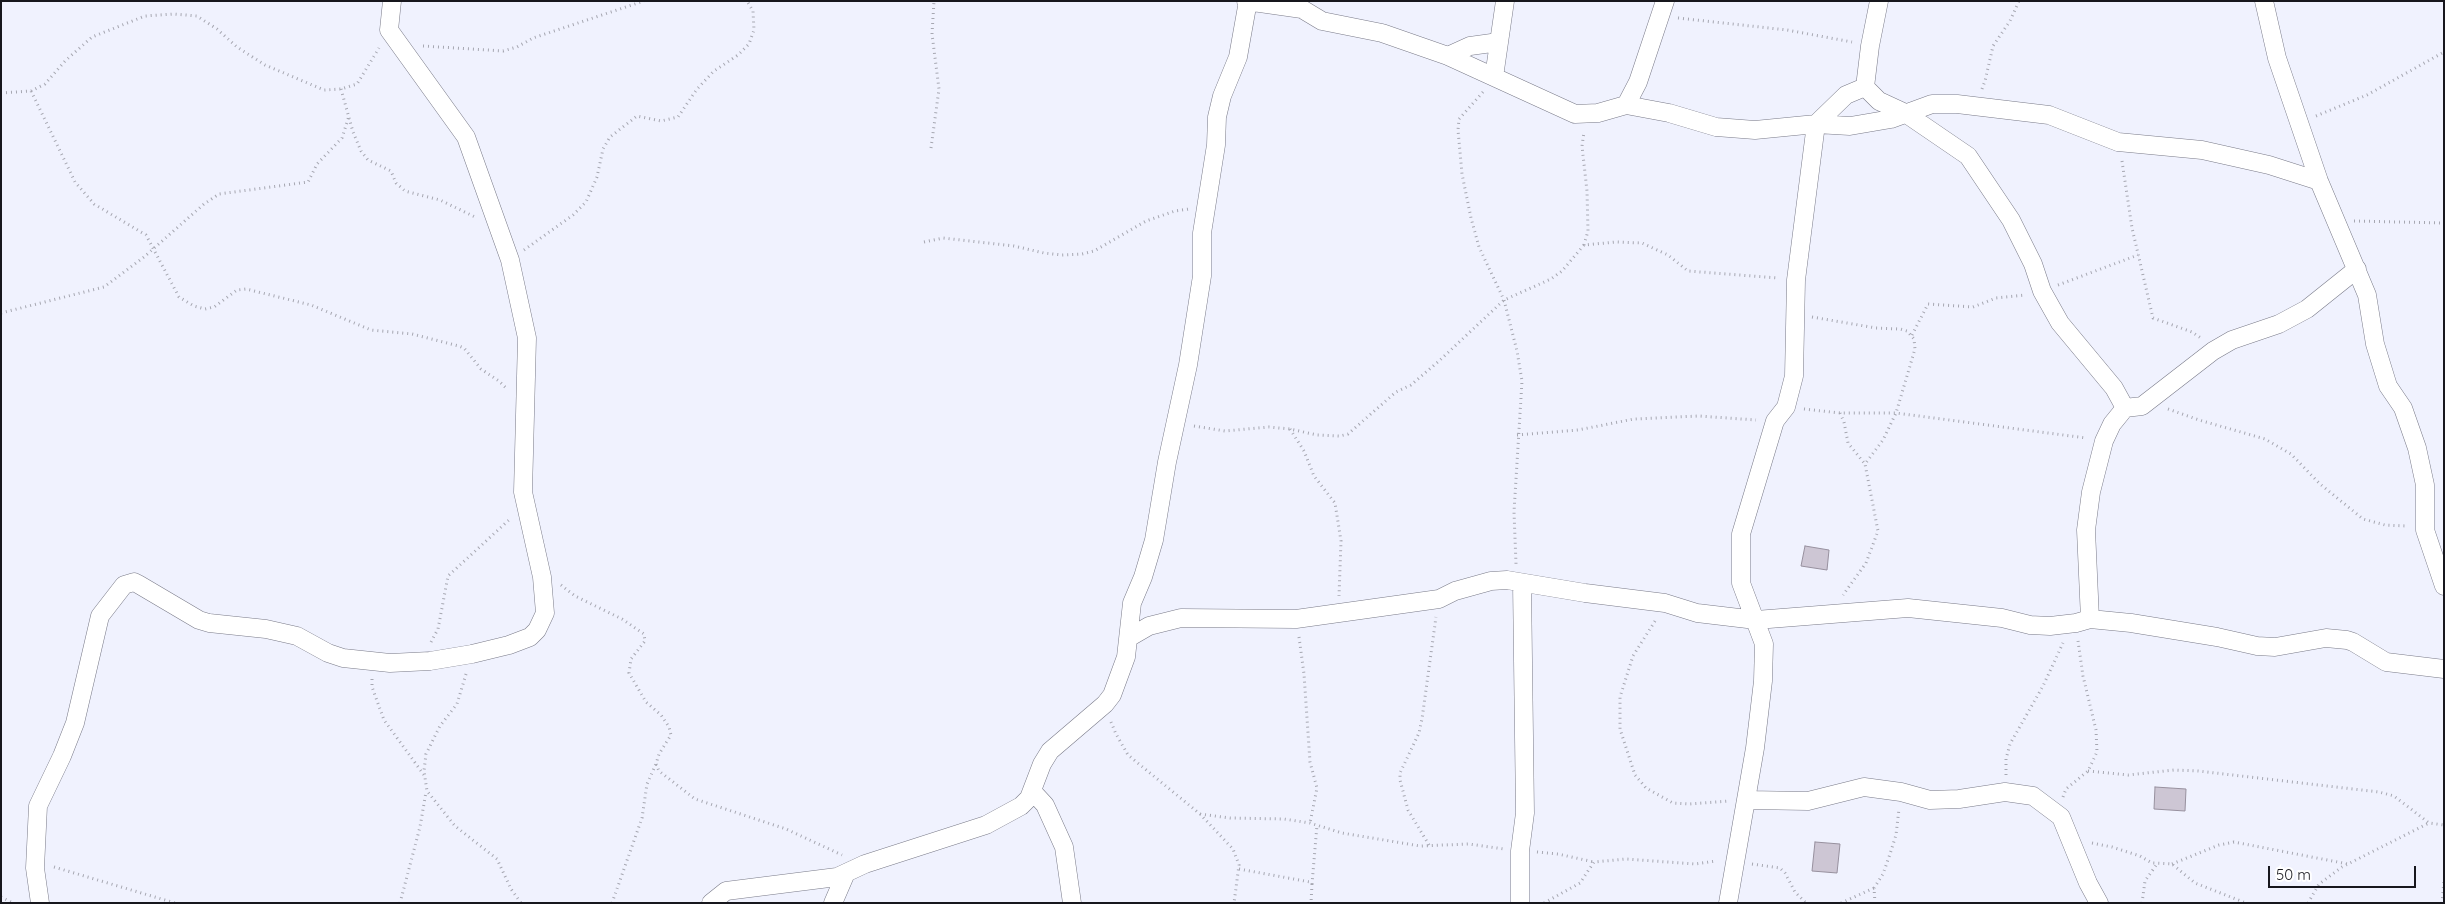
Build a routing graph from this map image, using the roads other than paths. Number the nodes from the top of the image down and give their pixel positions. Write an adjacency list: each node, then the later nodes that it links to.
1 (392, 1): 26 (street)
2 (1248, 1): 8 (street); 21 (street)
3 (1505, 1): 7 (street)
4 (1879, 1): 10 (street)
5 (2264, 1): 14 (street)
6 (1663, 9): 11 (street)
7 (1499, 42): 8 (street); 9 (street)
8 (1448, 56): 9 (street)
9 (1494, 77): 11 (street)
10 (1866, 86): 12 (street); 13 (street)
11 (1626, 105): 13 (street)
12 (1904, 113): 13 (street); 14 (street); 16 (street)
13 (1816, 124): 19 (street)
14 (2319, 181): 15 (street)
15 (2358, 270): 16 (street); 18 (street)
16 (2134, 407): 20 (street)
17 (1522, 583): 19 (street); 21 (street); 30 (street)
18 (2444, 586)
19 (1756, 620): 20 (street); 24 (street)
20 (2079, 622): 22 (street)
21 (1130, 637): 23 (street)
22 (2444, 670)
23 (1033, 792): 25 (street); 29 (street)
24 (1747, 800): 31 (street); 32 (street)
25 (846, 873): 27 (street); 28 (street)
26 (40, 903)
27 (711, 903)
28 (833, 903)
29 (1072, 903)
30 (1520, 903)
31 (1728, 903)
32 (2099, 903)

